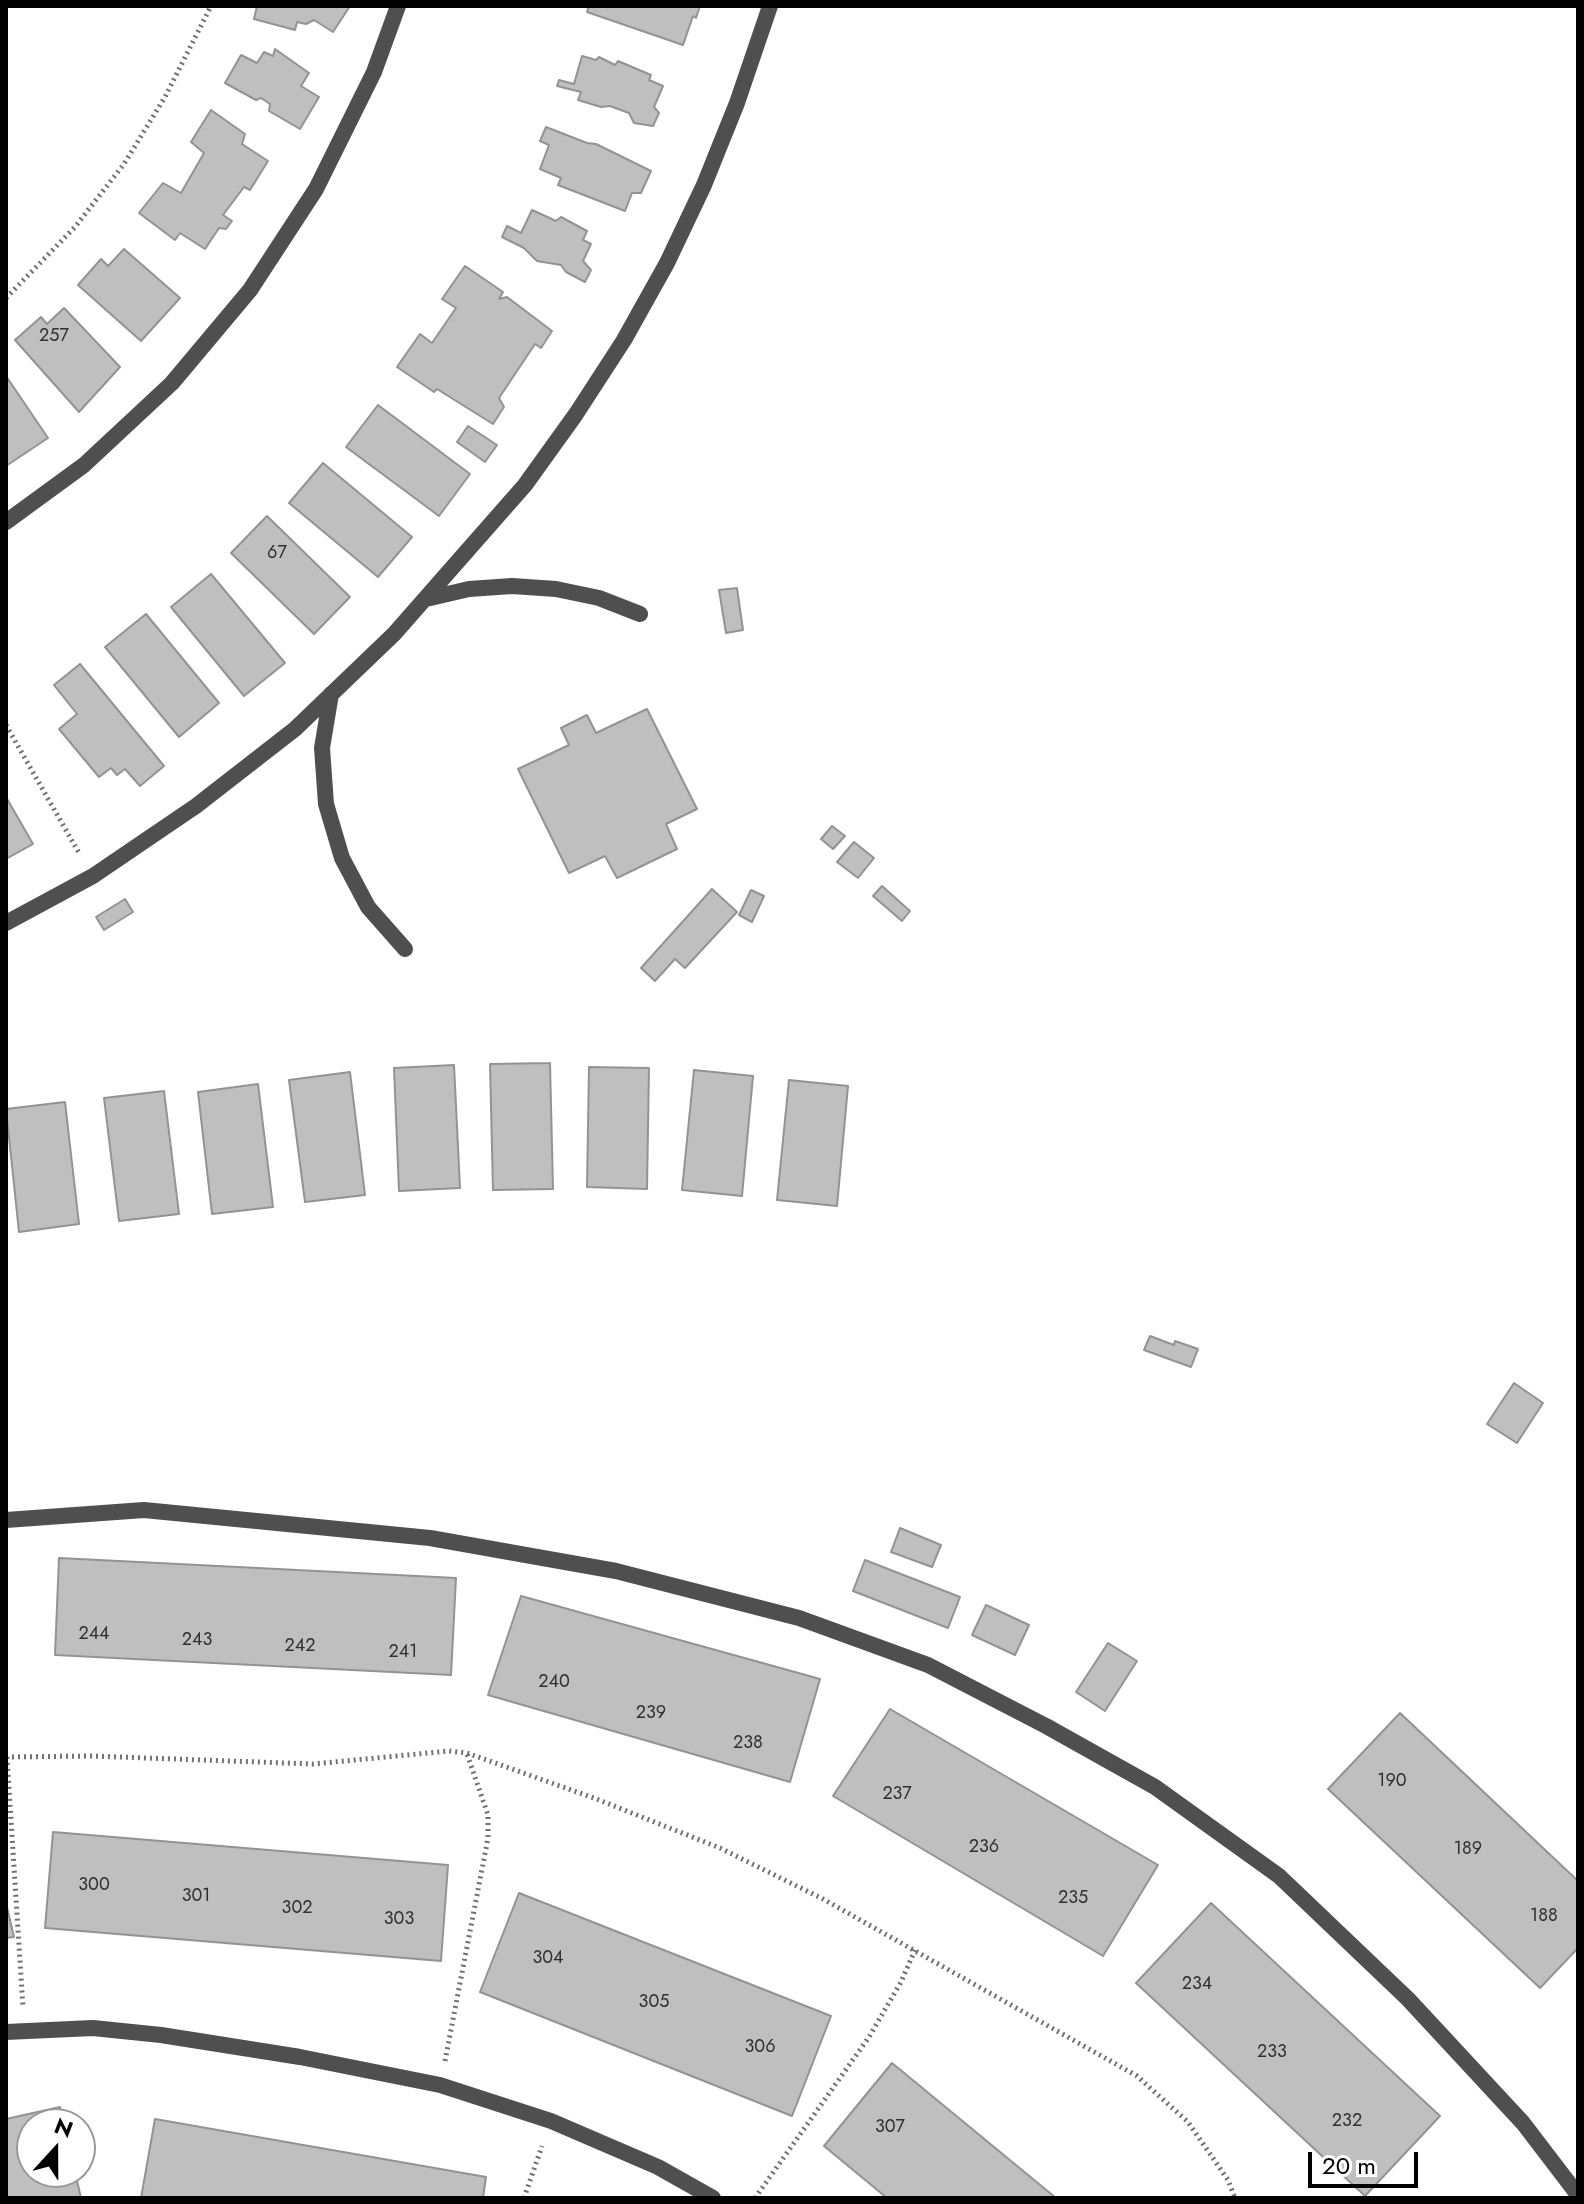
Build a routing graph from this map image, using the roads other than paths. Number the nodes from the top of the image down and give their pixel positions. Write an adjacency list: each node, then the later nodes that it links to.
1 (398, 6): 3 (street)
2 (770, 6): 4 (street)
3 (6, 522)
4 (426, 599): 5 (street); 6 (street)
5 (640, 614)
6 (331, 694): 7 (street); 8 (street)
7 (6, 923)
8 (405, 949)
9 (6, 1520): 11 (street)
10 (6, 2032): 12 (street)
11 (1578, 2195)
12 (713, 2198)

